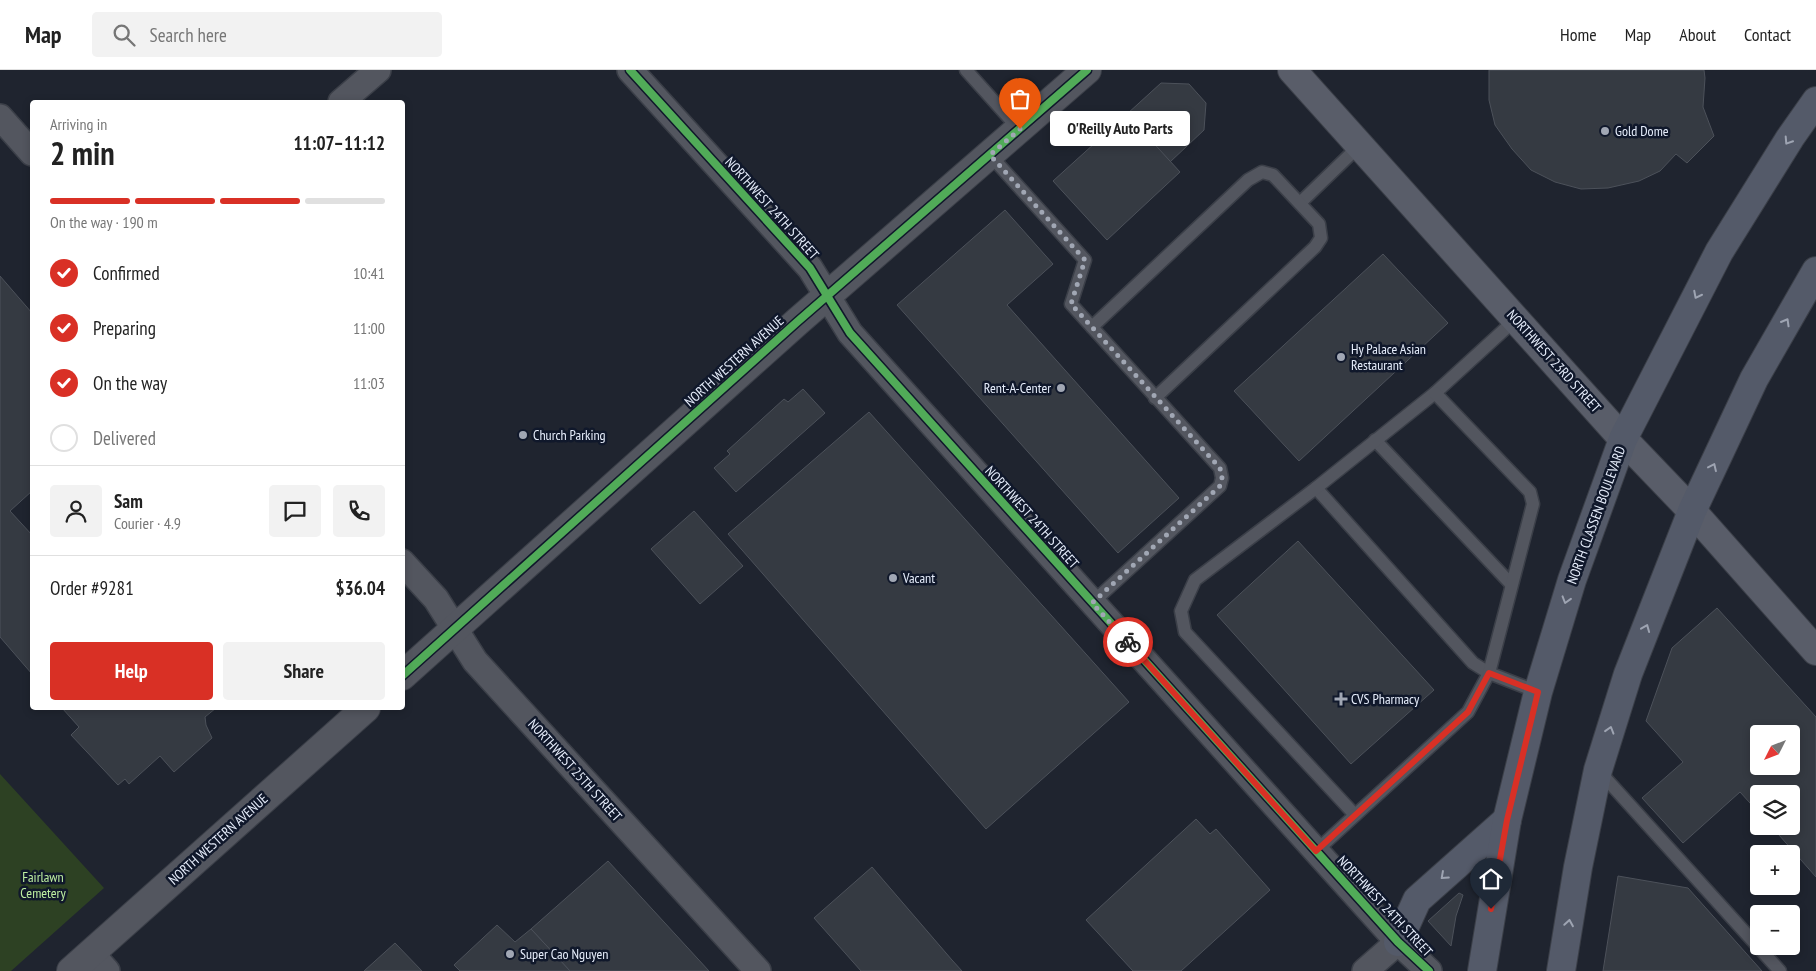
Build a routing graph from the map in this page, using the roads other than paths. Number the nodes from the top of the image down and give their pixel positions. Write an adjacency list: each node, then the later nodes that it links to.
1 (378, 70): 6 (street)
2 (630, 70): 15 (street, NORTHWEST 24TH STREET)
3 (966, 70): 9 (lane)
4 (1087, 70): 9 (street, NORTH WESTERN AVENUE)
5 (1292, 70): 10 (main road, NORTHWEST 23RD STREET)
6 (343, 100)
7 (1816, 101): 20 (main road, NORTH CLASSEN BOULEVARD, one-way to 20)
8 (0, 117): 11 (street)
9 (1020, 129): 12 (street, NORTH WESTERN AVENUE)
10 (1360, 145): 13 (lane); 16 (main road, NORTHWEST 23RD STREET)
11 (30, 151)
12 (990, 155): 15 (street, NORTH WESTERN AVENUE); 17 (lane)
13 (1300, 203): 17 (lane); 19 (lane)
14 (1816, 271): 23 (main road, one-way to 14)
15 (827, 296): 26 (street, NORTHWEST 24TH STREET); 27 (street, NORTH WESTERN AVENUE)
16 (1516, 319): 18 (lane); 20 (main road, NORTHWEST 23RD STREET)
17 (1092, 327): 19 (lane)
18 (1435, 392): 21 (lane); 25 (lane)
19 (1155, 398): 26 (lane)
20 (1623, 439): 23 (main road, NORTHWEST 23RD STREET); 31 (main road, NORTH CLASSEN BOULEVARD, one-way to 31)
21 (1375, 440): 22 (lane); 25 (lane)
22 (1316, 488): 30 (lane); 34 (lane)
23 (1692, 511): 28 (main road, NORTHWEST 23RD STREET); 33 (main road, one-way to 23)
24 (405, 565): 27 (street, NORTHWEST 25TH STREET)
25 (1511, 584): 30 (lane)
26 (1092, 603): 36 (street, NORTHWEST 24TH STREET)
27 (455, 628): 29 (street, NORTH WESTERN AVENUE); 40 (street, NORTHWEST 25TH STREET)
28 (1816, 651)
29 (405, 673)
30 (1489, 673): 31 (lane); 34 (lane)
31 (1538, 692): 35 (main road, NORTH CLASSEN BOULEVARD)
32 (364, 710): 38 (street, NORTH WESTERN AVENUE)
33 (1598, 770): 44 (main road, one-way to 33); 45 (lane)
34 (1355, 815): 36 (lane)
35 (1507, 820): 37 (main road, one-way to 37); 43 (main road, NORTH CLASSEN BOULEVARD)
36 (1316, 851): 37 (street, NORTHWEST 24TH STREET)
37 (1398, 942): 41 (street); 42 (street, NORTHWEST 24TH STREET)
38 (99, 962): 39 (street, NORTH WESTERN AVENUE)
39 (71, 971)
40 (758, 971)
41 (1365, 971)
42 (1429, 971)
43 (1482, 971)
44 (1562, 971)
45 (1780, 971)

